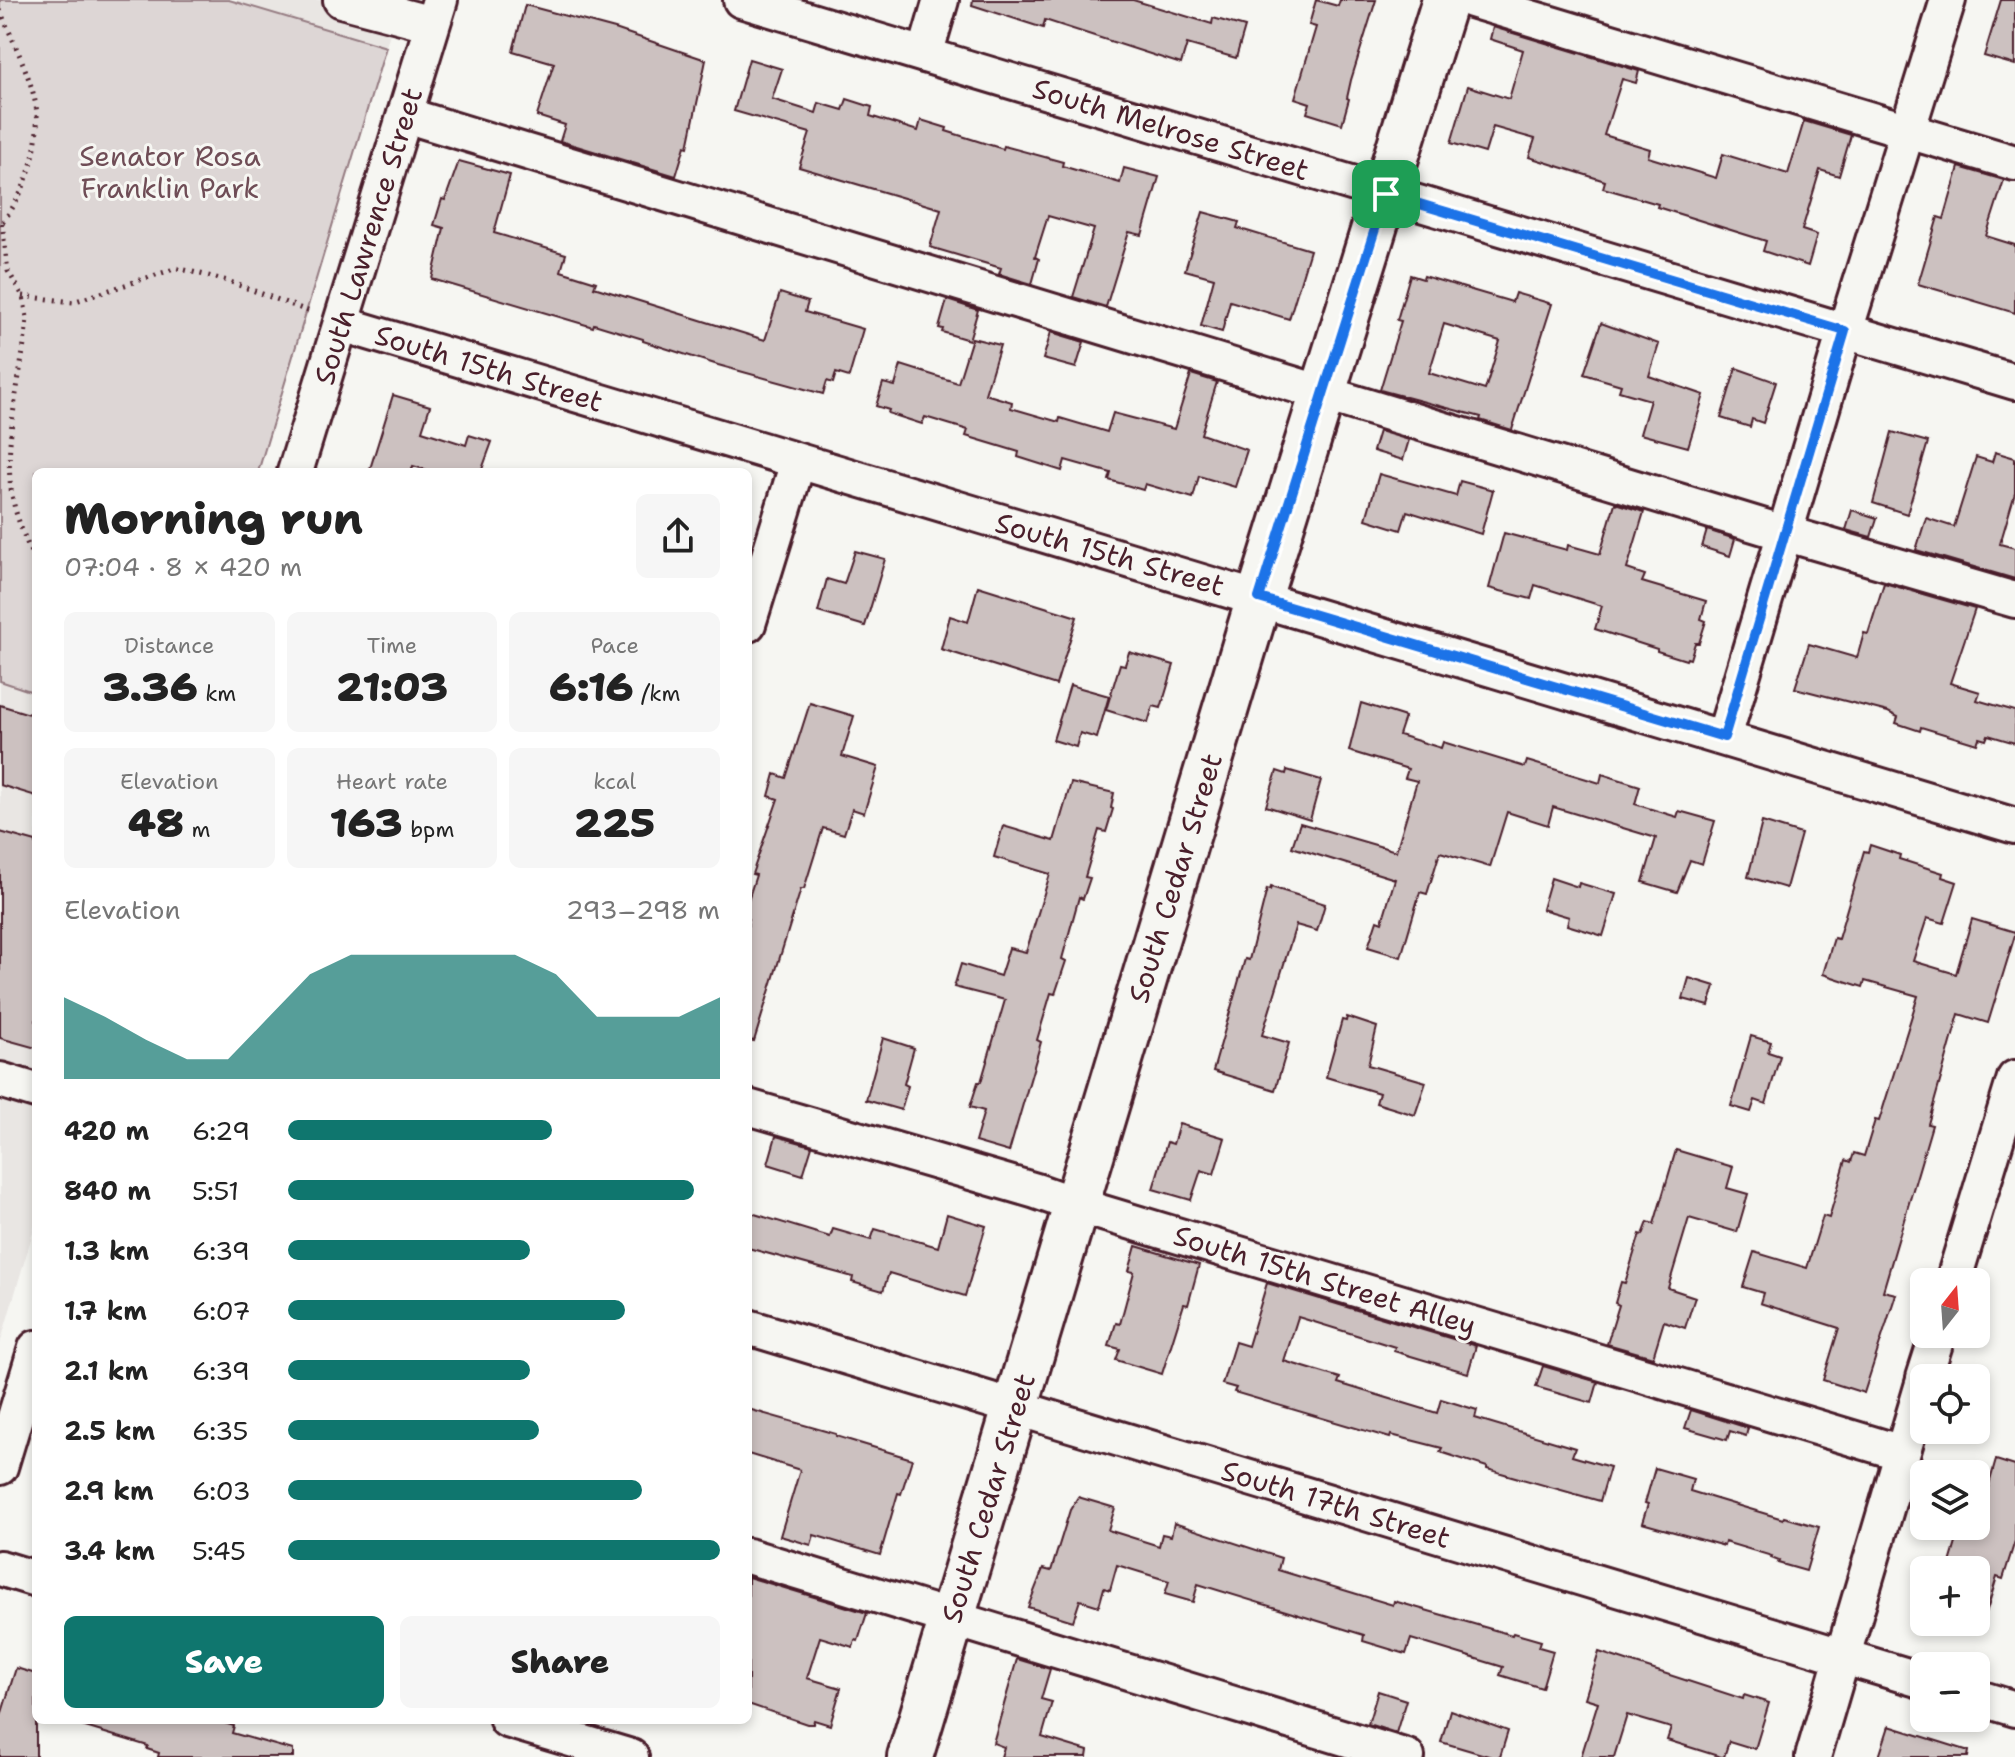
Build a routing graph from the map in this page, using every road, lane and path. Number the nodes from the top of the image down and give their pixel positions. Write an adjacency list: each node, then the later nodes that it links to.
1 (341, 0): 8 (street)
2 (741, 0): 9 (street, South Melrose Street)
3 (941, 0): 9 (street)
4 (1445, 0): 13 (main road, South Cedar Street)
5 (1471, 0): 11 (street)
6 (1948, 0): 11 (street)
7 (0, 10): 14 (path)
8 (436, 12): 10 (street, South Lawrence Street)
9 (925, 55): 13 (street, South Melrose Street)
10 (405, 115): 18 (street, South Lawrence Street); 21 (street)
11 (1909, 131): 12 (street); 19 (street)
12 (2015, 163)
13 (1386, 194): 19 (street, South Melrose Street); 21 (main road, South Cedar Street)
14 (1, 224): 16 (path)
15 (0, 266): 16 (path)
16 (8, 271): 17 (path)
17 (23, 296): 18 (path); 25 (path)
18 (342, 324): 22 (street, South 15th Street); 23 (street, South Lawrence Street)
19 (1845, 331): 20 (street, South Melrose Street); 24 (street)
20 (2015, 382)
21 (1323, 394): 24 (street); 26 (main road, South Cedar Street)
22 (798, 462): 26 (street, South 15th Street); 28 (street)
23 (296, 468)
24 (1784, 533): 27 (street); 29 (street)
25 (32, 555)
26 (1259, 598): 29 (street, South 15th Street); 35 (main road, South Cedar Street)
27 (2015, 600)
28 (752, 611)
29 (1724, 737): 30 (street, South 15th Street)
30 (2015, 826)
31 (2015, 1078): 36 (street)
32 (0, 1080): 33 (street)
33 (32, 1090)
34 (752, 1108): 35 (street, South 15th Street Alley)
35 (1076, 1205): 39 (main road, South Cedar Street); 41 (street, South 15th Street Alley)
36 (1957, 1268)
37 (752, 1328): 39 (street, South 17th Street)
38 (32, 1361): 42 (street)
39 (1016, 1408): 46 (main road, South Cedar Street); 47 (street, South 17th Street)
40 (1910, 1426): 41 (street)
41 (1902, 1453): 47 (street)
42 (0, 1467)
43 (752, 1557): 46 (street)
44 (0, 1568): 45 (street)
45 (32, 1578)
46 (952, 1619): 53 (main road, South Cedar Street); 54 (street)
47 (1844, 1657): 48 (street, South 17th Street); 55 (street)
48 (1910, 1677)
49 (1990, 1701): 50 (street)
50 (2015, 1709)
51 (520, 1724): 52 (street)
52 (631, 1757)
53 (910, 1757)
54 (1407, 1757)
55 (1813, 1757)

